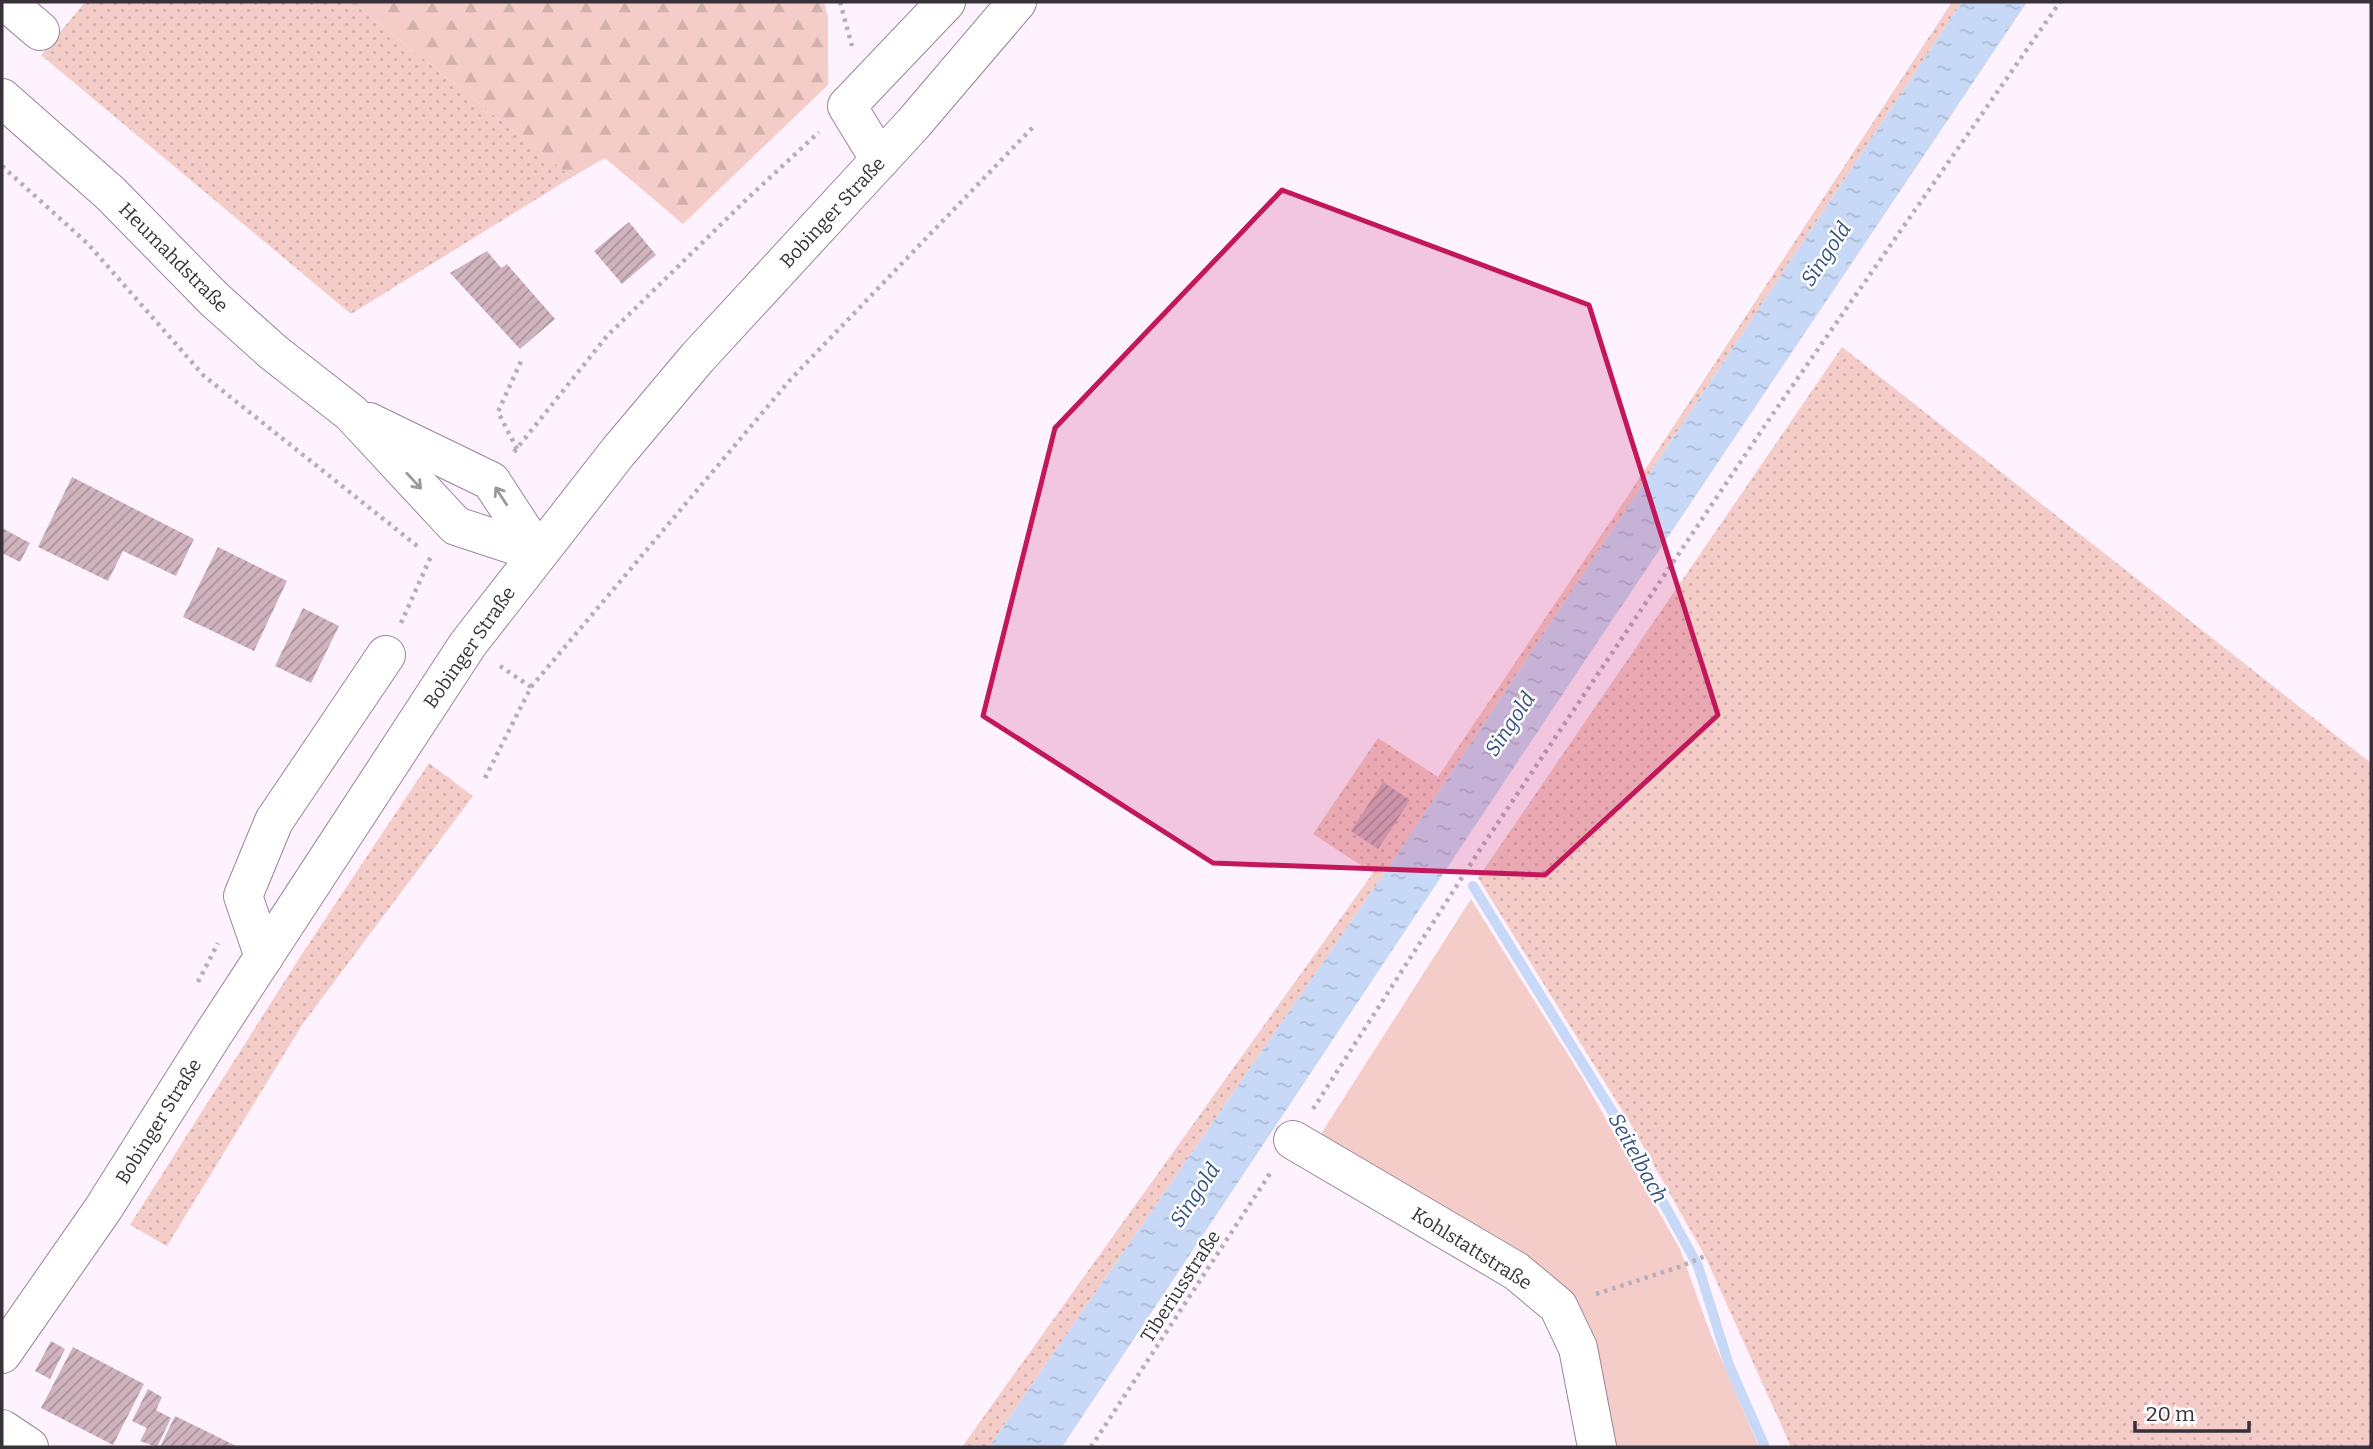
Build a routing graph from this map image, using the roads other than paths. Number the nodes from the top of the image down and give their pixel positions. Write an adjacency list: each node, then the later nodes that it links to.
1 (6, 2): 4 (main road)
2 (946, 2): 6 (main road)
3 (1017, 2): 6 (main road, Bobinger Straße)
4 (40, 31)
5 (2, 98): 7 (main road, Heumahdstraße)
6 (880, 160): 8 (main road, Bobinger Straße)
7 (351, 413): 8 (main road, Heumahdstraße, one-way to 8); 8 (main road, Heumahdstraße, one-way to 7)
8 (538, 553): 10 (main road, Bobinger Straße)
9 (386, 655): 10 (main road)
10 (264, 957): 12 (main road, Bobinger Straße)
11 (1293, 1140): 15 (main road, Kohlstattstraße)
12 (2, 1354)
13 (2, 1429): 14 (main road)
14 (29, 1447)
15 (1597, 1447)

